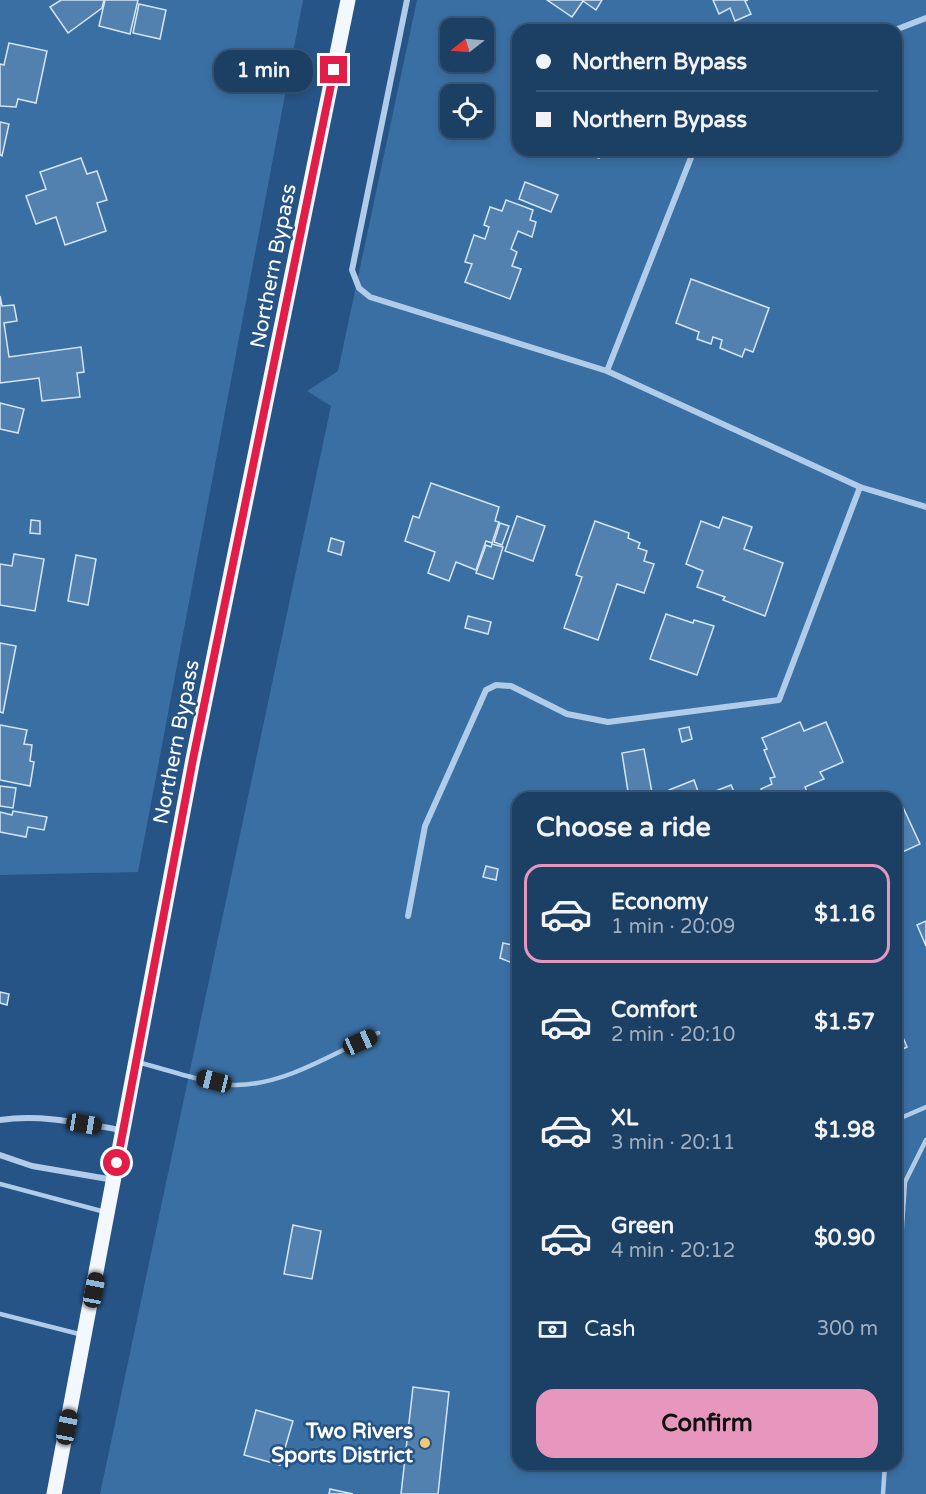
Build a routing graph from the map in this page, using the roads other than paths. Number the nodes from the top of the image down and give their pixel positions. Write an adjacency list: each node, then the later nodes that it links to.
1 (348, 0): 11 (main road, Northern Bypass)
2 (407, 0): 6 (street)
3 (926, 18): 4 (street)
4 (902, 27)
5 (692, 156): 6 (street)
6 (607, 371): 7 (street)
7 (860, 487): 8 (street); 9 (street)
8 (926, 507)
9 (408, 916)
10 (378, 1033): 11 (lane)
11 (135, 1061): 15 (main road, Northern Bypass)
12 (926, 1107): 13 (lane)
13 (902, 1117)
14 (0, 1120): 15 (street)
15 (122, 1130): 18 (main road, Northern Bypass)
16 (926, 1140): 21 (lane)
17 (0, 1155): 18 (street)
18 (115, 1180): 20 (main road, Northern Bypass)
19 (0, 1184): 20 (lane)
20 (108, 1212): 23 (main road, Northern Bypass)
21 (902, 1227)
22 (0, 1314): 23 (lane)
23 (85, 1336): 25 (main road, Northern Bypass)
24 (885, 1470): 26 (lane)
25 (54, 1494)
26 (883, 1494)

